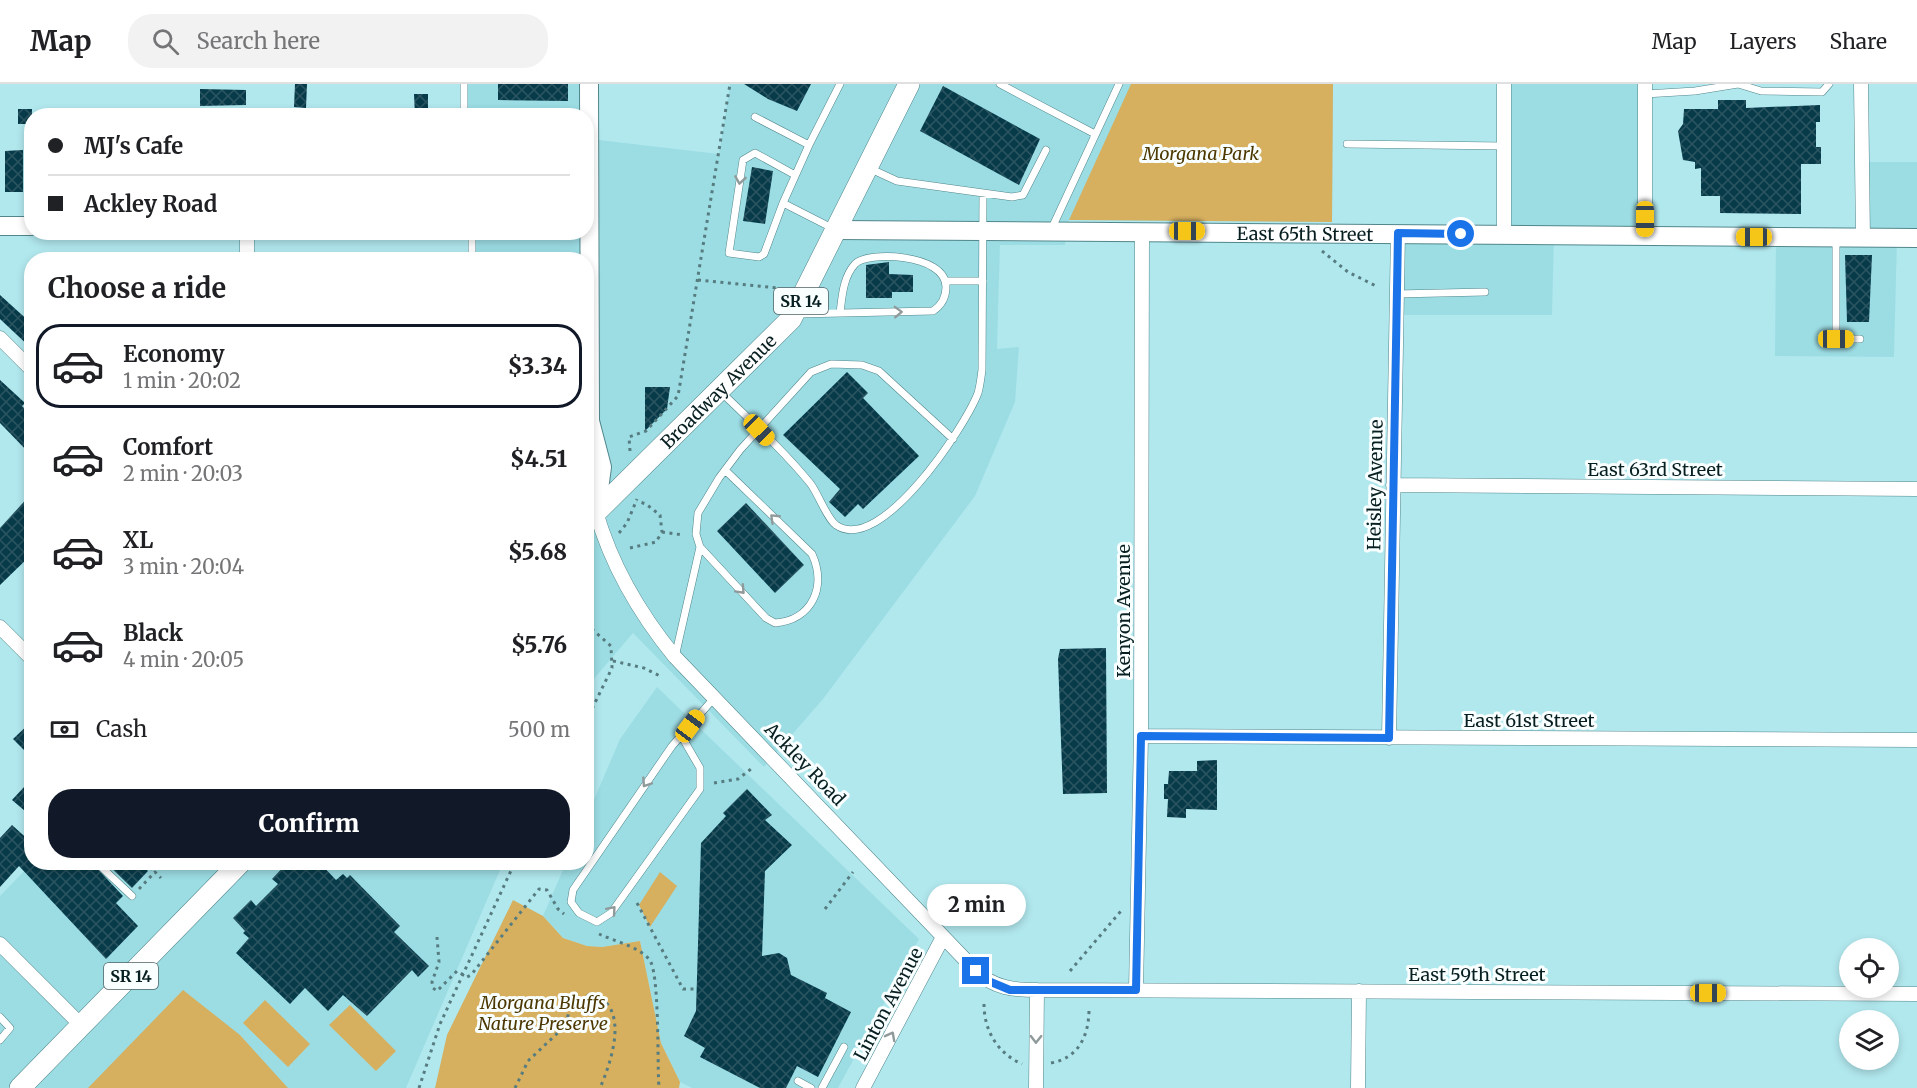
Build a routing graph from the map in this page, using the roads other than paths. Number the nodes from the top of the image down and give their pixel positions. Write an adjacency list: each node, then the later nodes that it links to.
1 (464, 84): 12 (lane)
2 (589, 84): 13 (street)
3 (840, 84): 17 (lane)
4 (909, 84): 20 (main road, Broadway Avenue / SR 14)
5 (1000, 84): 15 (lane)
6 (1119, 84): 15 (lane)
7 (1504, 84): 18 (street)
8 (1829, 84): 10 (lane)
9 (1861, 84): 34 (street)
10 (1698, 87): 11 (lane)
11 (1645, 89): 32 (street)
12 (464, 108)
13 (588, 108)
14 (755, 117): 17 (lane)
15 (1095, 134): 28 (lane)
16 (1347, 144): 18 (lane)
17 (809, 145): 21 (lane)
18 (1504, 146): 31 (street)
19 (1046, 150): 22 (lane)
20 (868, 168): 22 (lane); 26 (main road, Broadway Avenue / SR 14)
21 (795, 175): 23 (lane); 23 (lane, one-way to 23)
22 (983, 194): 27 (lane)
23 (783, 203): 26 (lane)
24 (0, 226): 25 (street)
25 (24, 226)
26 (837, 230): 27 (street, East 65th Street); 41 (main road, Broadway Avenue / SR 14)
27 (983, 230): 28 (street, East 65th Street); 37 (lane)
28 (1051, 230): 29 (street, East 65th Street)
29 (1142, 231): 30 (street, East 65th Street); 60 (street, Kenyon Avenue)
30 (1398, 233): 31 (street, East 65th Street); 39 (street, Heisley Avenue)
31 (1504, 235): 32 (street, East 65th Street)
32 (1645, 237): 33 (street, East 65th Street)
33 (1836, 237): 34 (street, East 65th Street); 43 (lane)
34 (1863, 238): 35 (street, East 65th Street)
35 (1917, 238)
36 (946, 281): 37 (lane); 40 (lane, one-way to 36); 40 (lane)
37 (983, 281): 47 (lane)
38 (1485, 292): 39 (lane)
39 (1397, 294): 50 (street, Heisley Avenue)
40 (840, 313): 41 (lane)
41 (794, 314): 45 (main road, Broadway Avenue / SR 14)
42 (0, 338): 44 (street)
43 (1860, 339)
44 (24, 362)
45 (719, 390): 46 (lane); 53 (main road, Broadway Avenue / SR 14)
46 (759, 430): 47 (lane); 47 (lane); 49 (lane)
47 (953, 439)
48 (594, 441): 52 (street)
49 (724, 470): 55 (lane); 55 (lane, one-way to 49)
50 (1394, 485): 51 (street, East 63rd Street); 62 (street, Heisley Avenue)
51 (1917, 489)
52 (594, 503)
53 (594, 514)
54 (594, 523): 58 (street, Ackley Road)
55 (700, 547): 58 (lane)
56 (0, 627): 57 (street)
57 (24, 651)
58 (675, 657): 59 (street, Ackley Road)
59 (715, 697): 61 (lane); 69 (street, Ackley Road)
60 (1141, 736): 62 (street, East 61st Street); 72 (street, Kenyon Avenue)
61 (682, 737): 64 (lane, one-way to 64); 67 (lane, one-way to 61)
62 (1389, 738): 63 (street, East 61st Street)
63 (1917, 740)
64 (594, 859)
65 (105, 870): 68 (lane)
66 (232, 870): 76 (main road, SR 14)
67 (587, 870)
68 (132, 896)
69 (944, 937): 71 (street, Ackley Road); 83 (street, Linton Avenue, one-way to 69)
70 (0, 944): 76 (street)
71 (1037, 990): 72 (street, East 59th Street); 84 (street, one-way to 84)
72 (1136, 990): 73 (street, East 59th Street)
73 (1359, 991): 74 (street, East 59th Street); 85 (street)
74 (1917, 994)
75 (0, 1017): 77 (lane)
76 (81, 1025): 80 (main road, SR 14)
77 (0, 1040)
78 (843, 1047): 82 (lane)
79 (798, 1081): 81 (lane)
80 (20, 1088)
81 (812, 1088)
82 (822, 1088)
83 (864, 1088)
84 (1036, 1088)
85 (1358, 1088)

